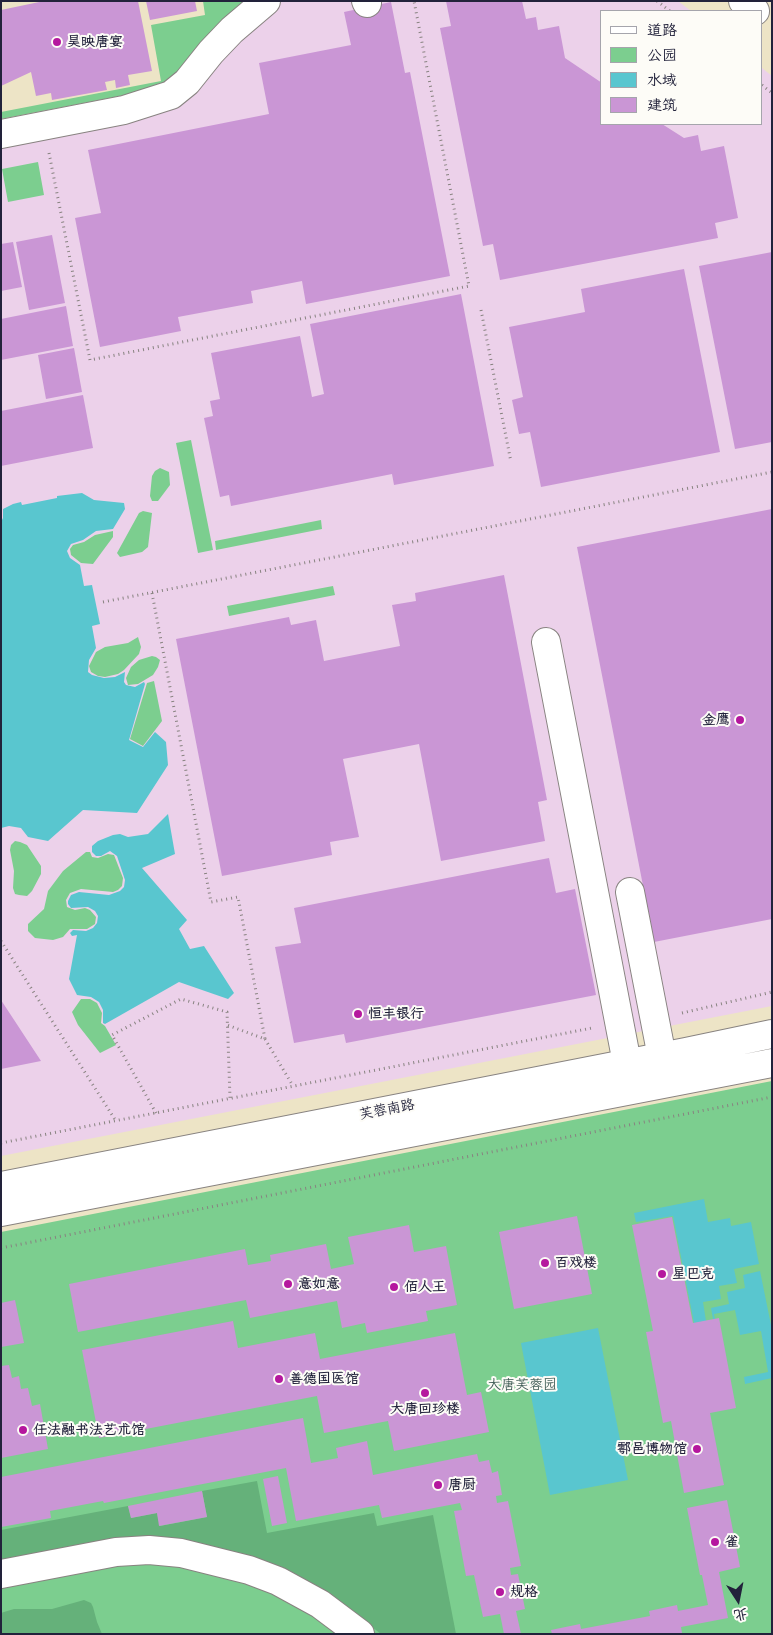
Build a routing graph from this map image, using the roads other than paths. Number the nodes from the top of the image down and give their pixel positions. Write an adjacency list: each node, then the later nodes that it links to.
1 (266, 1): 4 (main road)
2 (743, 1): 3 (main road)
3 (754, 10)
4 (1, 134)
5 (546, 642): 9 (main road)
6 (630, 892): 8 (main road)
7 (772, 1034): 8 (main road, 芙蓉南路)
8 (662, 1057): 9 (main road, 芙蓉南路)
9 (628, 1063): 11 (main road, 芙蓉南路)
10 (772, 1063): 12 (main road, 芙蓉南路)
11 (1, 1186)
12 (1, 1212)
13 (1, 1574): 14 (main road)
14 (360, 1634)

